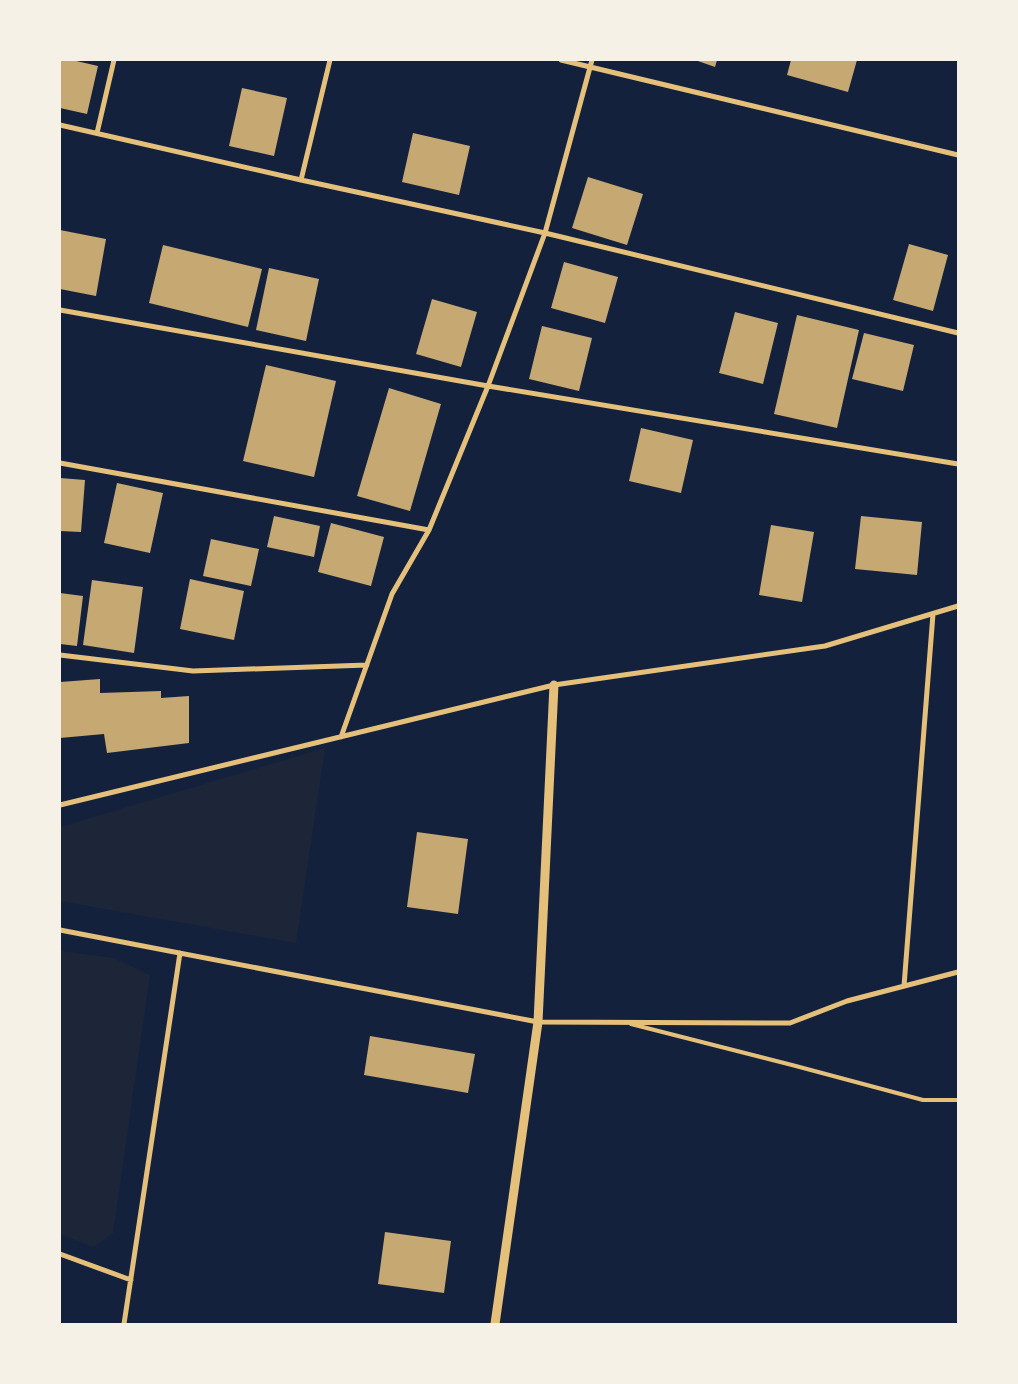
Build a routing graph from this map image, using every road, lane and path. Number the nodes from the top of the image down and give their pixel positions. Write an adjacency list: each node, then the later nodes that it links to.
1 (114, 60): 7 (street)
2 (330, 60): 9 (street)
3 (560, 60): 5 (street)
4 (592, 60): 5 (street)
5 (590, 66): 8 (street); 10 (street)
6 (60, 125): 7 (street)
7 (97, 133): 9 (street)
8 (958, 155)
9 (301, 180): 10 (street)
10 (545, 233): 12 (street); 13 (street)
11 (60, 310): 13 (street)
12 (958, 333)
13 (488, 386): 15 (street); 16 (street)
14 (60, 463): 16 (street)
15 (958, 464)
16 (429, 530): 20 (street)
17 (958, 606): 18 (street)
18 (933, 614): 21 (street); 27 (street)
19 (60, 655): 20 (street)
20 (367, 665): 22 (street)
21 (554, 685): 22 (street); 28 (street)
22 (341, 737): 23 (street)
23 (60, 805)
24 (60, 930): 25 (street)
25 (180, 953): 28 (street); 32 (street)
26 (958, 972): 27 (street)
27 (904, 986): 29 (street)
28 (538, 1022): 29 (street); 34 (street)
29 (624, 1022): 30 (lane)
30 (958, 1100)
31 (60, 1254): 32 (street)
32 (131, 1280): 33 (street)
33 (124, 1324)
34 (495, 1324)

